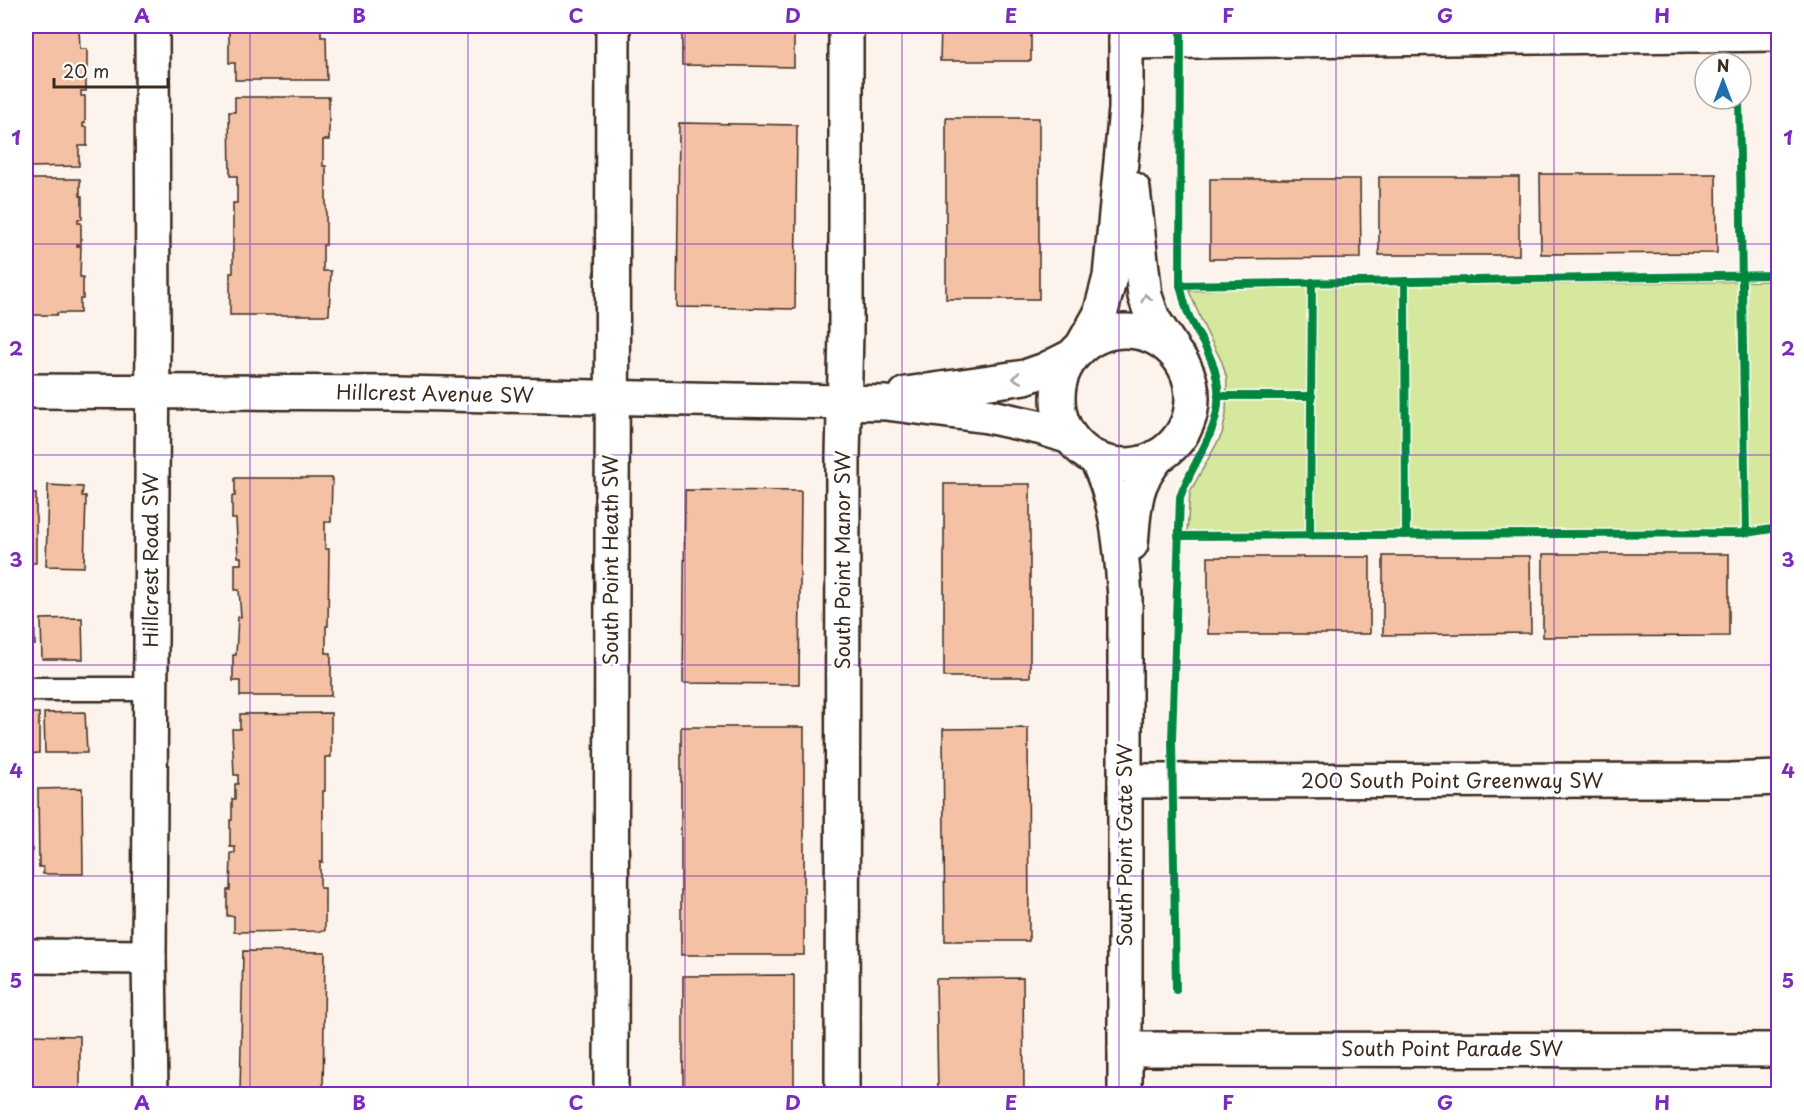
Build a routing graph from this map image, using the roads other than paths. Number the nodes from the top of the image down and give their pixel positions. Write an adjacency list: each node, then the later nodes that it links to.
1 (152, 26): 10 (street, Hillcrest Road SW)
2 (613, 26): 11 (street, South Point Heath SW)
3 (846, 26): 12 (street, South Point Manor SW)
4 (1779, 33): 5 (street)
5 (1126, 34): 6 (street)
6 (1126, 109): 7 (street); 8 (street, one-way to 6)
7 (1078, 350): 8 (street); 12 (street, Hillcrest Avenue SW, one-way to 12); 13 (street)
8 (1173, 350): 14 (street)
9 (26, 391): 10 (street, Hillcrest Avenue SW)
10 (153, 391): 11 (street, Hillcrest Avenue SW); 18 (street, Hillcrest Road SW)
11 (611, 398): 12 (street, Hillcrest Avenue SW); 26 (street, South Point Heath SW)
12 (845, 403): 13 (street, Hillcrest Avenue SW); 27 (street, South Point Manor SW)
13 (1070, 437): 15 (street)
14 (1158, 456): 15 (street); 16 (street, South Point Gate SW)
15 (1096, 458): 16 (street, South Point Gate SW)
16 (1125, 596): 20 (street, South Point Gate SW)
17 (26, 689): 18 (lane)
18 (151, 689): 22 (street, Hillcrest Road SW)
19 (1779, 778): 20 (street, 200 South Point Greenway SW)
20 (1125, 781): 23 (street, South Point Gate SW)
21 (26, 956): 22 (street)
22 (149, 957): 25 (street, Hillcrest Road SW)
23 (1125, 1049): 24 (street, South Point Parade SW); 28 (street, South Point Gate SW)
24 (1779, 1050)
25 (151, 1095)
26 (611, 1095)
27 (842, 1095)
28 (1125, 1095)

